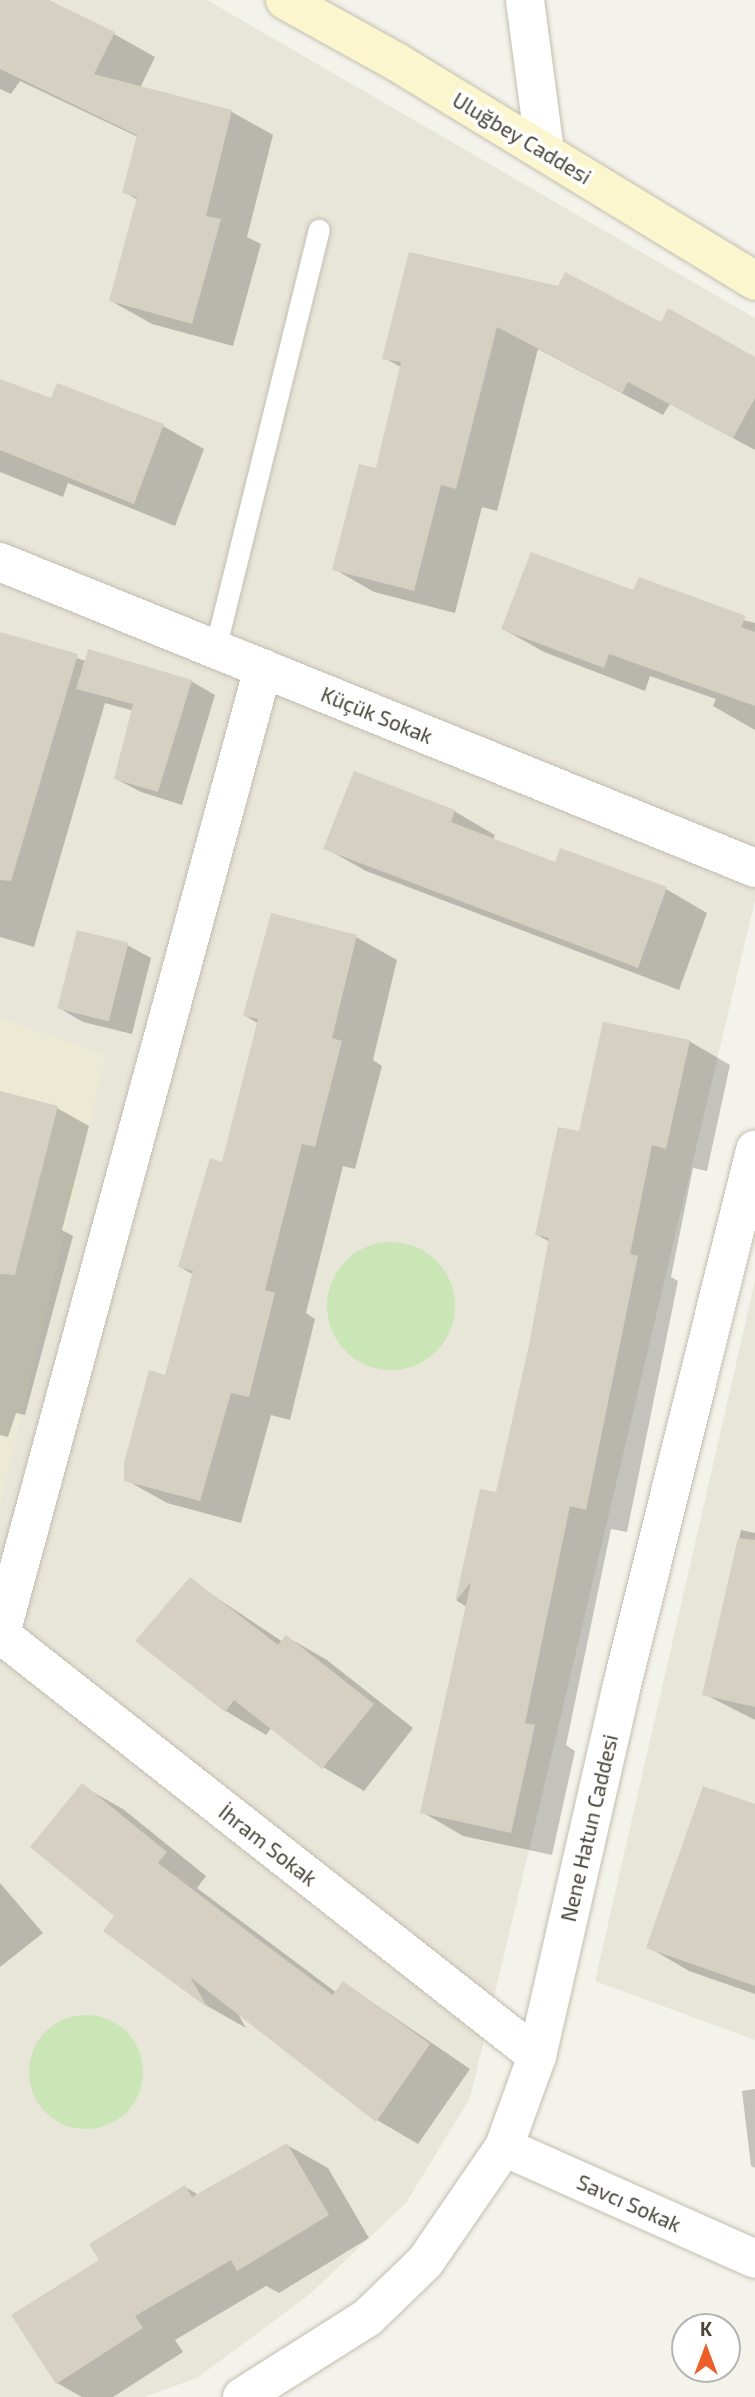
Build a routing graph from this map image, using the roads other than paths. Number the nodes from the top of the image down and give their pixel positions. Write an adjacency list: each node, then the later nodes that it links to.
1 (285, 0): 3 (street, Uluğbey Caddesi)
2 (525, 0): 3 (street)
3 (545, 152): 5 (street, Uluğbey Caddesi)
4 (318, 230): 7 (lane)
5 (755, 281)
6 (0, 562): 7 (street, Küçük Sokak)
7 (215, 649): 8 (street, Küçük Sokak)
8 (263, 668): 9 (street, Küçük Sokak); 11 (street)
9 (755, 868)
10 (755, 1150): 12 (street, Nene Hatun Caddesi)
11 (0, 1635): 12 (street, İhram Sokak)
12 (537, 2056): 13 (street, Nene Hatun Caddesi)
13 (504, 2147): 14 (street, Savcı Sokak); 15 (street, Nene Hatun Caddesi)
14 (755, 2259)
15 (242, 2397)

